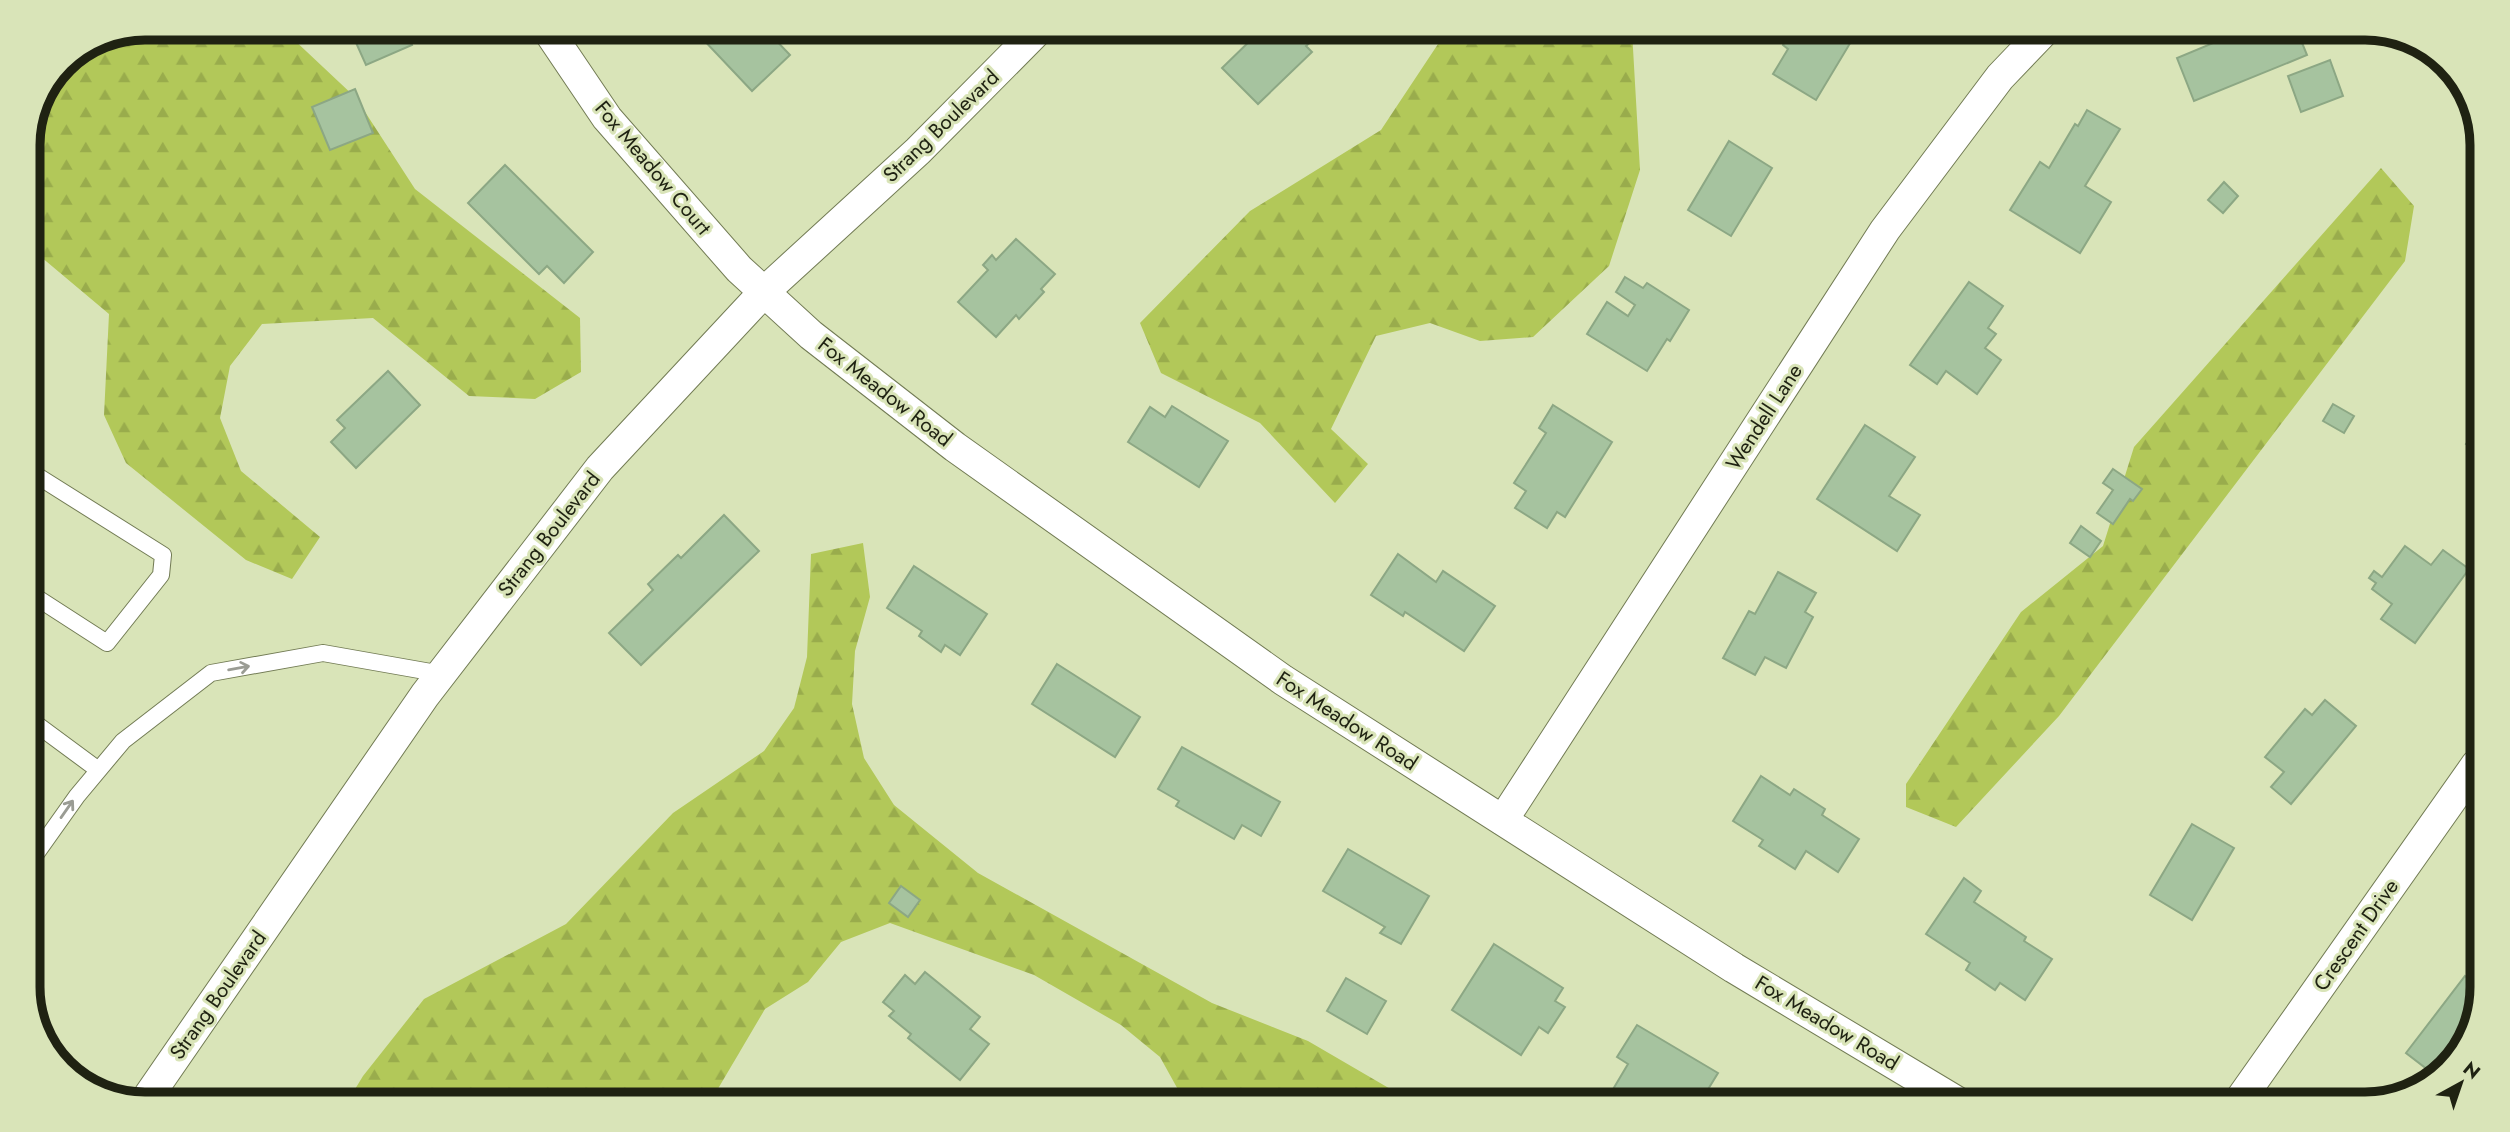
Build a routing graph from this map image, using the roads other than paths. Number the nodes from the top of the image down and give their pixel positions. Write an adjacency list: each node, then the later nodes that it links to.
1 (554, 40): 4 (street, Fox Meadow Court)
2 (1028, 40): 4 (street, Strang Boulevard)
3 (2035, 40): 11 (street, Wendell Lane)
4 (764, 292): 7 (street, Strang Boulevard); 11 (street, Fox Meadow Road)
5 (40, 478): 6 (lane)
6 (40, 600)
7 (442, 674): 9 (lane, one-way to 7); 13 (street, Strang Boulevard)
8 (40, 727): 9 (lane)
9 (97, 769): 12 (lane, one-way to 9)
10 (2470, 774): 15 (street, Crescent Drive)
11 (1503, 820): 14 (street, Fox Meadow Road)
12 (40, 848)
13 (151, 1092)
14 (1941, 1092)
15 (2245, 1092)

